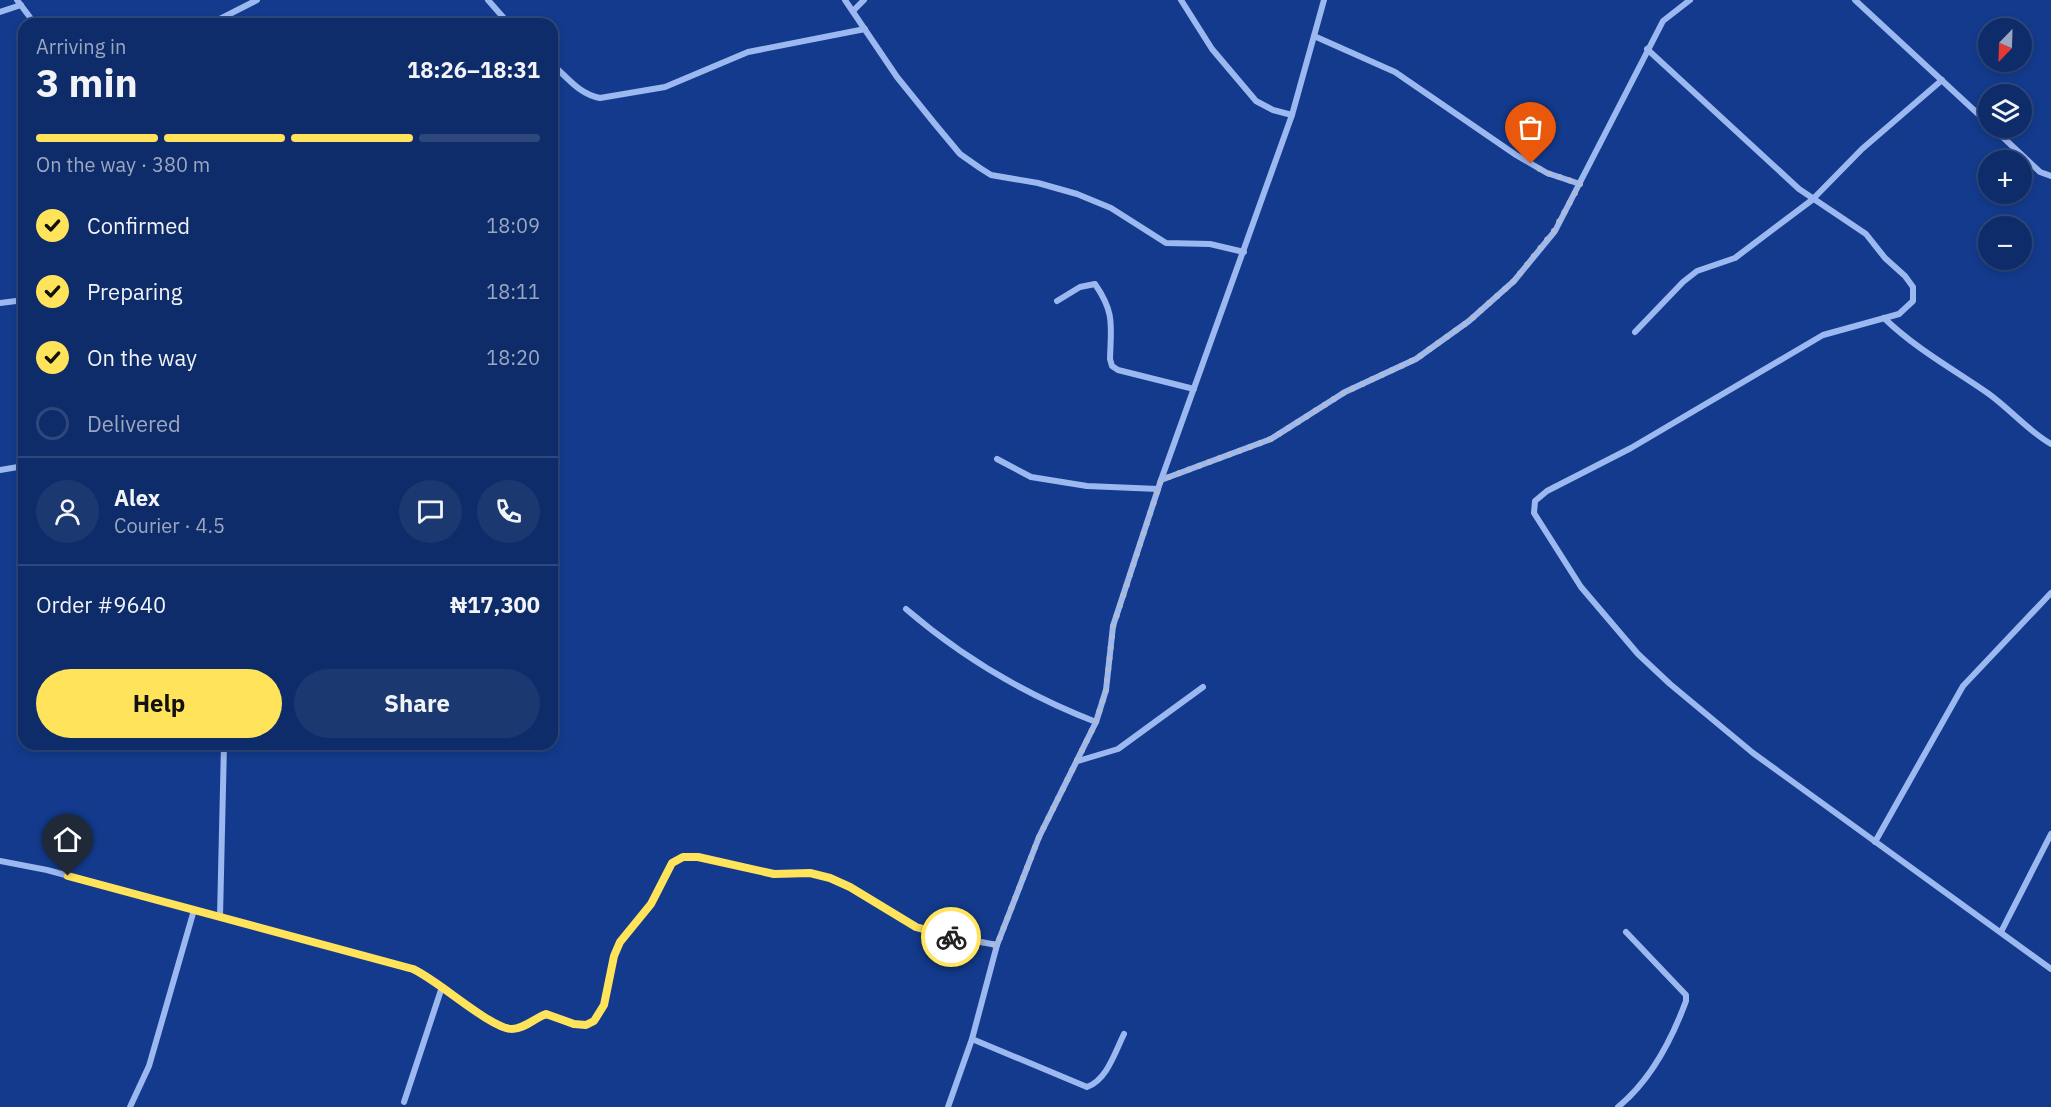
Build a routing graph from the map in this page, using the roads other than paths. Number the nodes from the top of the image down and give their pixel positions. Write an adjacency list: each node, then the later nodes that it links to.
1 (257, 0): 13 (street)
2 (488, 0): 14 (street)
3 (845, 0): 11 (street)
4 (864, 0): 11 (street)
5 (1181, 0): 21 (street)
6 (1324, 0): 16 (street)
7 (1690, 0): 17 (street)
8 (1855, 0): 19 (street)
9 (19, 3): 10 (street); 12 (street)
10 (0, 12)
11 (853, 12): 15 (street)
12 (30, 18)
13 (222, 18)
14 (503, 18)
15 (865, 29): 18 (street); 26 (street)
16 (1314, 36): 21 (street); 24 (street)
17 (1647, 49): 24 (street); 25 (street)
18 (558, 70)
19 (1942, 80): 20 (street); 25 (street)
20 (1978, 114)
21 (1292, 115): 26 (street)
22 (2004, 138): 23 (street)
23 (2051, 176)
24 (1580, 184): 37 (street)
25 (1812, 200): 30 (street); 31 (street)
26 (1244, 252): 32 (street)
27 (18, 301): 29 (street)
28 (1057, 301): 32 (street)
29 (0, 303)
30 (1884, 318): 33 (street); 46 (street)
31 (1635, 332)
32 (1194, 389): 37 (street)
33 (2051, 444)
34 (997, 459): 38 (street)
35 (18, 467): 36 (street)
36 (0, 470)
37 (1161, 480): 38 (street)
38 (1158, 489): 42 (street)
39 (2051, 593): 46 (street)
40 (906, 609): 42 (street)
41 (1203, 687): 44 (street)
42 (1096, 722): 44 (street)
43 (224, 750): 49 (street)
44 (1078, 761): 52 (street)
45 (2051, 834): 51 (street)
46 (1875, 842): 51 (street)
47 (0, 861): 48 (street)
48 (194, 910): 49 (street); 58 (street)
49 (220, 917): 54 (street)
50 (1626, 932): 60 (street)
51 (2001, 932): 53 (street)
52 (997, 945): 54 (street); 56 (street)
53 (2051, 969)
54 (442, 987): 57 (street)
55 (1124, 1034): 56 (street)
56 (972, 1039): 59 (street)
57 (404, 1102)
58 (130, 1107)
59 (948, 1107)
60 (1618, 1107)

